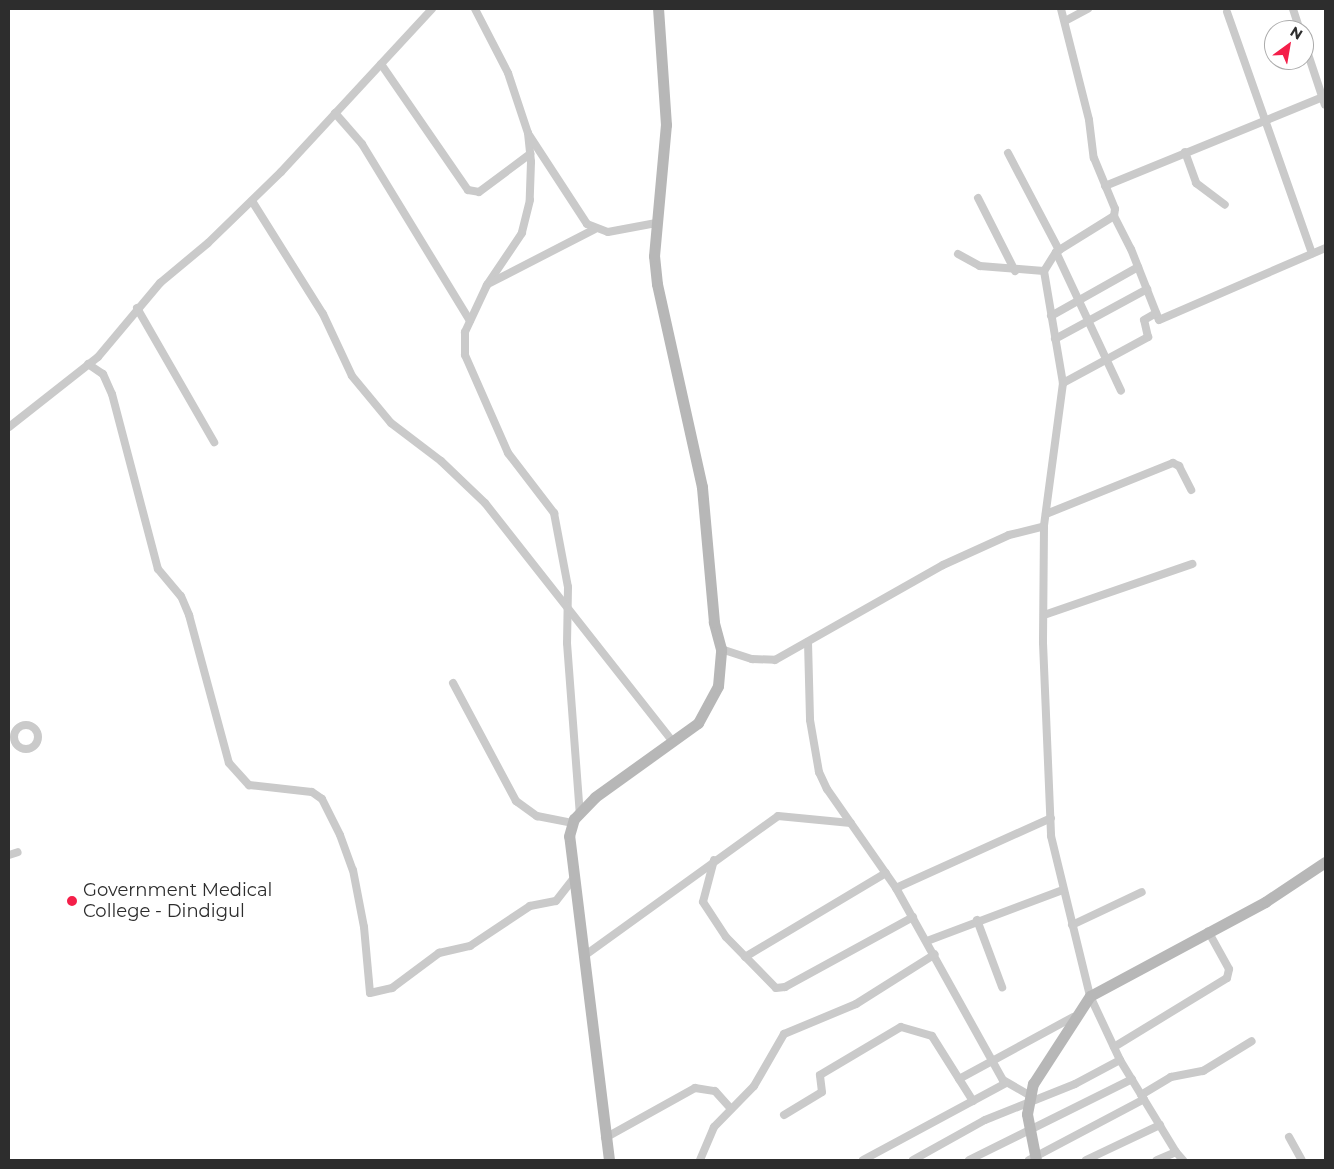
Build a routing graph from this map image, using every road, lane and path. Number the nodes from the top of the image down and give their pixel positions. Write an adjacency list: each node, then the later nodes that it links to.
1 (432, 9): 8 (street)
2 (475, 9): 13 (street)
3 (658, 9): 22 (street)
4 (1061, 9): 7 (street)
5 (1088, 9): 7 (street)
6 (1227, 12): 12 (street)
7 (1065, 21): 17 (street)
8 (381, 64): 11 (street); 16 (street)
9 (1314, 70): 10 (street)
10 (1324, 99): 12 (street)
11 (335, 113): 19 (street); 37 (street)
12 (1266, 118): 15 (street); 27 (street)
13 (528, 133): 16 (street); 23 (street)
14 (1008, 152): 25 (street)
15 (1185, 152): 17 (street); 20 (street)
16 (530, 154): 31 (street)
17 (1105, 186): 21 (street)
18 (978, 198): 29 (street)
19 (252, 201): 34 (street); 50 (street)
20 (1225, 205)
21 (1114, 216): 25 (street); 28 (street)
22 (656, 222): 23 (street); 53 (street)
23 (595, 229): 31 (street)
24 (1325, 248): 27 (street)
25 (1058, 251): 30 (street); 33 (street)
26 (958, 254): 29 (street)
27 (1312, 254): 35 (street)
28 (1138, 267): 32 (street); 33 (street)
29 (1015, 271): 30 (street)
30 (1044, 271): 36 (street)
31 (486, 284): 37 (street)
32 (1147, 289): 35 (street); 38 (street)
33 (1079, 302): 36 (street); 38 (street)
34 (137, 308): 41 (street); 45 (street)
35 (1156, 313): 40 (street)
36 (1051, 316): 39 (street)
37 (470, 320): 50 (street)
38 (1088, 321): 39 (street); 40 (street)
39 (1055, 338): 42 (street)
40 (1106, 359): 42 (street); 43 (street)
41 (88, 364): 44 (street); 64 (street)
42 (1063, 383): 47 (street)
43 (1121, 391)
44 (9, 427)
45 (214, 442)
46 (1191, 490): 47 (street)
47 (1046, 514): 48 (street)
48 (1044, 526): 51 (street); 52 (street)
49 (1192, 564): 51 (street)
50 (568, 604): 55 (street); 57 (street)
51 (1044, 615): 56 (street)
52 (808, 642): 53 (street); 58 (street)
53 (721, 649): 55 (street)
54 (453, 683): 57 (street)
55 (673, 742): 57 (street)
56 (1051, 818): 65 (street); 66 (street)
57 (576, 819): 64 (street)
58 (851, 822): 61 (street); 63 (street)
59 (18, 852): 60 (street)
60 (9, 855)
61 (714, 860): 74 (street); 75 (street)
62 (1325, 862): 71 (street)
63 (886, 873): 65 (street); 75 (street)
64 (576, 876): 74 (street)
65 (896, 888): 68 (street)
66 (1063, 890): 69 (street); 70 (street)
67 (1142, 892): 70 (street)
68 (913, 917): 72 (street); 75 (street)
69 (977, 920): 72 (street); 76 (street)
70 (1072, 926): 77 (street)
71 (1208, 931): 77 (street); 80 (street)
72 (927, 941): 73 (street)
73 (935, 954): 81 (street); 89 (street)
74 (584, 956): 93 (street)
75 (745, 957)
76 (1002, 987)
77 (1090, 996): 78 (street); 80 (street)
78 (1073, 1018): 81 (street); 88 (street)
79 (1252, 1041): 86 (street)
80 (1114, 1047): 82 (street)
81 (992, 1059): 83 (street); 85 (street)
82 (1120, 1060): 84 (street); 88 (street)
83 (959, 1079): 87 (street); 90 (street)
84 (1132, 1080): 86 (street); 92 (street)
85 (1006, 1083): 87 (street); 88 (street)
86 (1143, 1097): 91 (street); 97 (street)
87 (973, 1100): 100 (street)
88 (1031, 1100): 92 (street); 101 (street)
89 (731, 1109): 93 (street); 99 (street)
90 (784, 1115)
91 (1160, 1125): 95 (street); 103 (street)
92 (1030, 1127): 97 (street); 102 (street)
93 (605, 1138): 98 (street)
94 (1289, 1138): 106 (street)
95 (1176, 1152): 96 (street); 105 (street)
96 (1169, 1158): 104 (street)
97 (1033, 1159)
98 (608, 1160)
99 (700, 1160)
100 (863, 1160)
101 (913, 1160)
102 (969, 1160)
103 (1086, 1160)
104 (1157, 1160)
105 (1183, 1160)
106 (1302, 1160)

